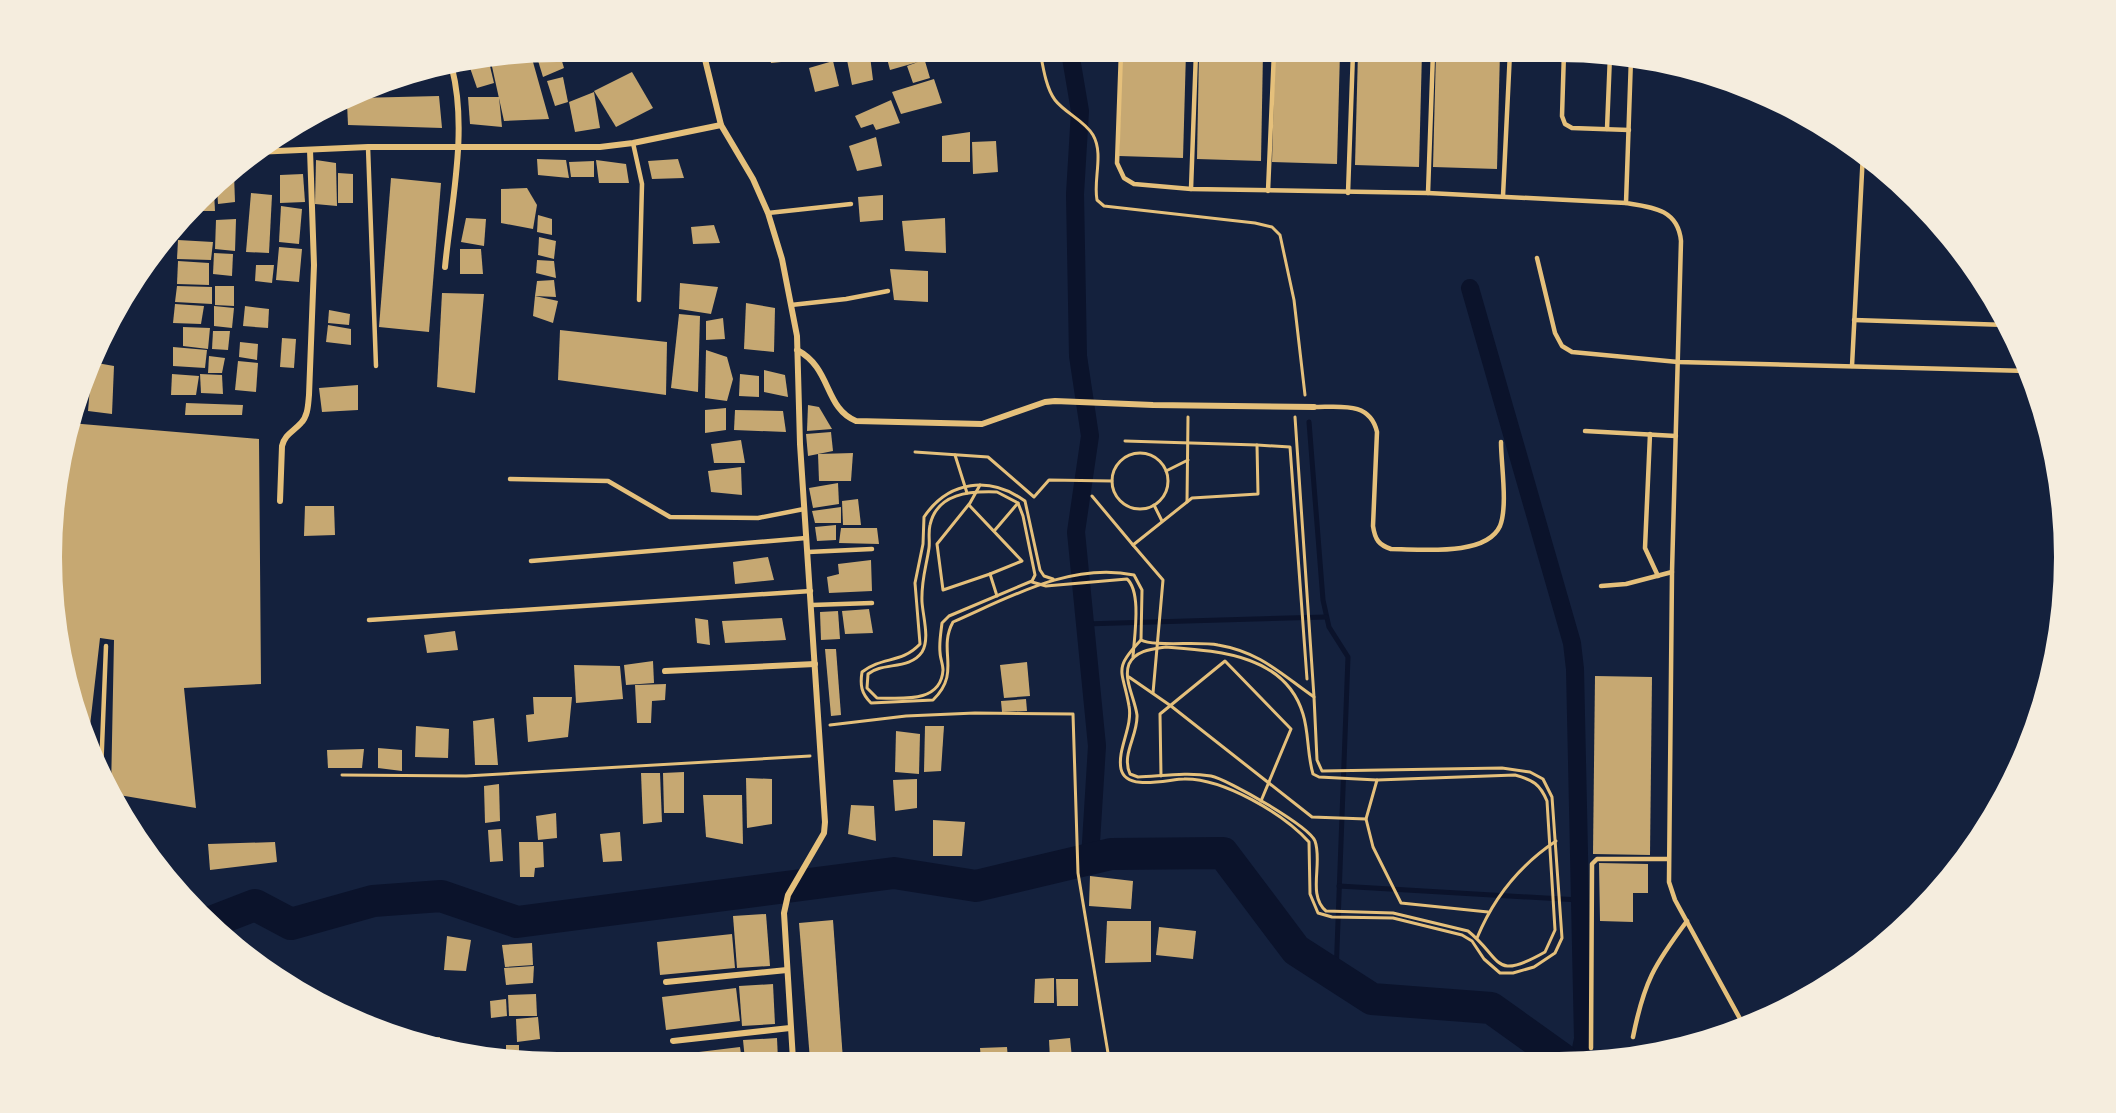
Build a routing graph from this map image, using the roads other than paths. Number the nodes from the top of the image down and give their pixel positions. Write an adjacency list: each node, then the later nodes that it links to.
1 (705, 62): 12 (street)
2 (1120, 62): 21 (lane)
3 (1196, 62): 21 (lane)
4 (1274, 62): 22 (lane)
5 (1353, 62): 23 (lane)
6 (1433, 62): 24 (lane)
7 (1510, 62): 25 (lane)
8 (1564, 62): 13 (lane)
9 (1610, 65): 13 (lane)
10 (1631, 67): 14 (lane)
11 (453, 73): 17 (street)
12 (721, 125): 15 (street); 28 (street)
13 (1607, 129): 14 (lane)
14 (1629, 130): 26 (lane)
15 (633, 143): 17 (street); 32 (lane)
16 (368, 147): 17 (street); 19 (street); 38 (lane)
17 (457, 147): 30 (street)
18 (276, 150): 19 (street)
19 (310, 150): 47 (street)
20 (1862, 165): 34 (lane)
21 (1191, 189): 22 (lane)
22 (1268, 191): 23 (lane)
23 (1348, 193): 24 (lane)
24 (1428, 193): 25 (lane)
25 (1503, 196): 26 (lane)
26 (1626, 203): 37 (lane)
27 (851, 204): 28 (lane)
28 (768, 213): 33 (street)
29 (1537, 258): 37 (lane)
30 (445, 267)
31 (888, 291): 33 (lane)
32 (639, 300)
33 (791, 305): 36 (street)
34 (1854, 320): 35 (lane); 39 (lane)
35 (1996, 325)
36 (797, 350): 41 (street); 48 (street)
37 (1678, 362): 39 (lane); 44 (lane)
38 (376, 366)
39 (1852, 366): 40 (lane)
40 (2018, 371)
41 (1314, 407): 45 (lane)
42 (1586, 430): 43 (lane)
43 (1650, 435): 44 (lane); 54 (lane)
44 (1676, 436): 53 (lane)
45 (1501, 442)
46 (510, 479): 48 (lane)
47 (280, 501)
48 (804, 509): 49 (street)
49 (806, 538): 51 (street); 52 (lane)
50 (872, 549): 51 (lane)
51 (808, 552): 56 (street)
52 (531, 561)
53 (1672, 572): 54 (lane); 64 (lane)
54 (1658, 576): 55 (lane)
55 (1601, 586)
56 (811, 591): 58 (street); 59 (lane)
57 (872, 603): 58 (lane)
58 (812, 606): 61 (street)
59 (369, 620)
60 (106, 646): 63 (lane)
61 (815, 663): 62 (street); 66 (street)
62 (665, 671)
63 (102, 752)
64 (1668, 859): 65 (lane); 72 (lane)
65 (1687, 921): 68 (lane); 70 (lane)
66 (787, 970): 67 (street); 69 (street)
67 (666, 982)
68 (1739, 1018)
69 (790, 1028): 71 (street); 73 (street)
70 (1633, 1036)
71 (673, 1041)
72 (1591, 1048)
73 (792, 1052)

